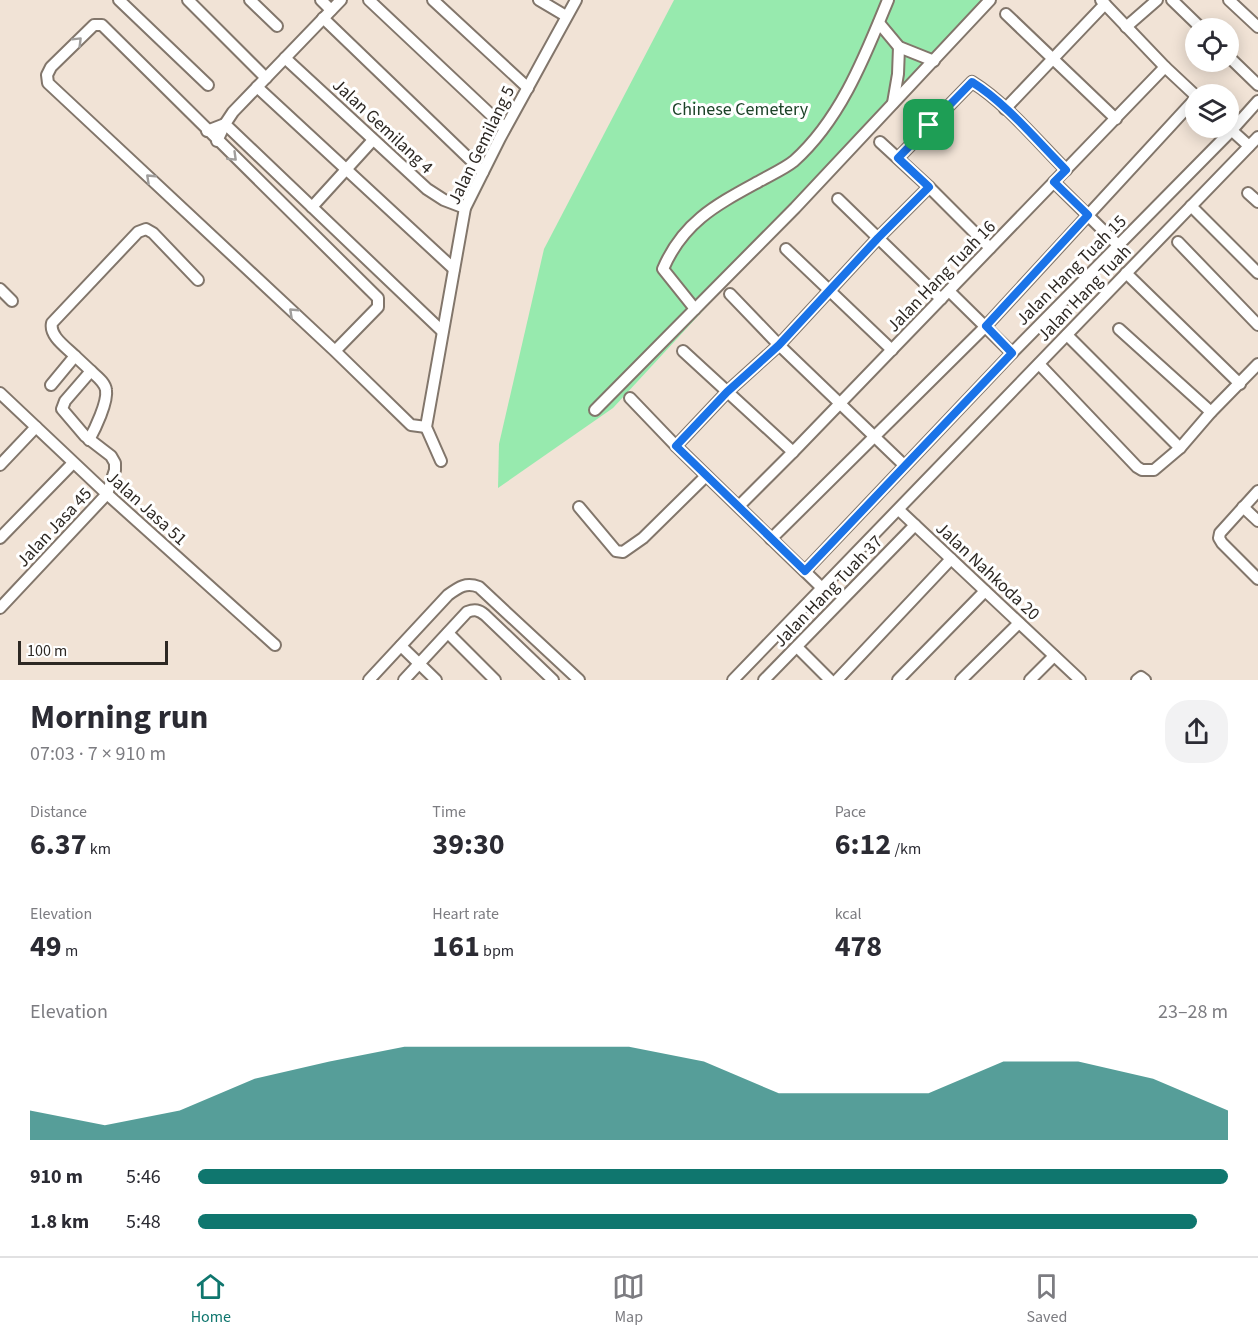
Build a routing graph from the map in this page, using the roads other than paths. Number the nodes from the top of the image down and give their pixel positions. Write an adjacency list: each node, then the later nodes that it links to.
1 (119, 0): 31 (street)
2 (188, 0): 30 (street)
3 (250, 0): 21 (street)
4 (321, 0): 16 (street)
5 (341, 0): 16 (street)
6 (369, 0): 43 (street)
7 (433, 0): 35 (street)
8 (539, 0): 18 (street)
9 (576, 0): 18 (street, Jalan Gemilang 5)
10 (888, 0): 20 (street)
11 (990, 0): 27 (street)
12 (1157, 0): 22 (street)
13 (1172, 0): 19 (street)
14 (1230, 0): 23 (street)
15 (1103, 2): 22 (street); 26 (street)
16 (327, 14): 25 (street); 54 (street)
17 (1006, 14): 26 (street)
18 (566, 16): 35 (street, Jalan Gemilang 5)
19 (1191, 18)
20 (879, 23): 24 (street); 78 (street)
21 (277, 26)
22 (1126, 27): 28 (street)
23 (1258, 27)
24 (899, 47): 27 (street); 37 (street)
25 (285, 58): 30 (street); 47 (street, Jalan Gemilang 4)
26 (1052, 60): 39 (street); 41 (street)
27 (934, 61): 37 (street)
28 (1165, 67): 33 (street); 41 (street, Jalan Hang Tuah 16)
29 (1239, 67): 32 (street)
30 (266, 78): 34 (street)
31 (208, 85)
32 (1258, 85)
33 (1185, 86)
34 (257, 87): 42 (street); 52 (street)
35 (528, 88): 43 (street, Jalan Gemilang 5)
36 (1258, 101): 40 (street, Jalan Hang Tuah 15)
37 (893, 104): 78 (street)
38 (1185, 109): 63 (street)
39 (1005, 110): 51 (street); 53 (street)
40 (1239, 119)
41 (1116, 120): 53 (street, Jalan Hang Tuah 16)
42 (225, 124): 44 (street); 49 (street); 61 (street)
43 (505, 129): 54 (street, Jalan Gemilang 5)
44 (207, 131): 49 (street); 86 (street, one-way to 44)
45 (1239, 132): 48 (street)
46 (1220, 138): 66 (street, Jalan Hang Tuah 15)
47 (373, 140): 52 (street); 62 (street, Jalan Gemilang 4)
48 (1255, 140): 60 (street, Jalan Hang Tuah)
49 (217, 141): 86 (street, one-way to 86)
50 (880, 142): 51 (street)
51 (898, 158): 56 (street)
52 (347, 170): 61 (street); 69 (street)
53 (1066, 170): 55 (street, Jalan Hang Tuah 16)
54 (483, 172): 62 (street, Jalan Gemilang 5)
55 (1054, 182): 63 (street); 67 (street, Jalan Hang Tuah 16)
56 (929, 187): 64 (street); 67 (street)
57 (1248, 193): 59 (street)
58 (838, 199): 64 (street)
59 (1258, 202)
60 (1191, 206): 70 (street, Jalan Hang Tuah); 71 (street)
61 (312, 207): 82 (street)
62 (465, 208): 69 (street, Jalan Gemilang 5)
63 (1088, 215): 66 (street); 80 (street)
64 (878, 238): 74 (street); 76 (street)
65 (1178, 242): 79 (street)
66 (1118, 245): 88 (street, Jalan Hang Tuah 15)
67 (990, 248): 76 (street, Jalan Hang Tuah 16)
68 (786, 249): 74 (street)
69 (454, 269): 82 (street, Jalan Gemilang 5)
70 (1126, 273): 83 (street, Jalan Hang Tuah); 93 (street)
71 (1258, 273)
72 (198, 280): 89 (street)
73 (0, 289): 77 (street)
74 (830, 290): 84 (street); 85 (street)
75 (730, 294): 84 (street)
76 (945, 295): 80 (street); 85 (street, Jalan Hang Tuah 16)
77 (12, 302)
78 (695, 309): 99 (street)
79 (1258, 325)
80 (986, 326): 88 (street); 103 (street)
81 (1119, 329): 100 (street)
82 (442, 331): 102 (street, Jalan Gemilang 5)
83 (1067, 335): 91 (street, Jalan Hang Tuah); 106 (street)
84 (779, 345): 95 (street); 98 (street)
85 (892, 350): 98 (street, Jalan Hang Tuah 16)
86 (335, 351): 102 (street)
87 (683, 351): 95 (street)
88 (1012, 353): 111 (street, Jalan Hang Tuah 15)
89 (75, 356): 92 (street); 94 (street)
90 (1258, 363): 93 (street)
91 (1039, 364): 106 (street); 118 (street, Jalan Hang Tuah)
92 (91, 371): 104 (street); 104 (street)
93 (1240, 384): 100 (street)
94 (51, 386)
95 (727, 392): 105 (street); 107 (street)
96 (0, 393): 101 (street, Jalan Jasa 51)
97 (630, 398): 105 (street)
98 (840, 403): 103 (street); 107 (street, Jalan Hang Tuah 16)
99 (595, 410)
100 (1211, 412): 106 (street)
101 (36, 427): 109 (street, Jalan Jasa 51); 110 (street)
102 (426, 428): 108 (street)
103 (876, 435): 111 (street); 122 (street)
104 (89, 440): 114 (street)
105 (676, 446): 112 (street)
106 (1180, 448)
107 (793, 452): 115 (street, Jalan Hang Tuah 16)
108 (441, 461)
109 (73, 463): 114 (street, Jalan Jasa 51); 121 (street)
110 (0, 465)
111 (904, 465): 124 (street, Jalan Hang Tuah 15)
112 (706, 476): 115 (street); 116 (street)
113 (1258, 491): 117 (street)
114 (106, 494): 128 (street, Jalan Jasa 45); 131 (street, Jalan Jasa 51)
115 (739, 506): 122 (street)
116 (579, 507)
117 (1243, 507): 119 (street); 125 (street)
118 (899, 510): 120 (street, Jalan Nahkoda 20); 126 (street, Jalan Hang Tuah)
119 (1258, 521)
120 (915, 525): 123 (street, Jalan Nahkoda 20); 133 (street, Jalan Hang Tuah 37)
121 (0, 538)
122 (771, 539): 124 (street)
123 (951, 559): 127 (street, Jalan Nahkoda 20); 145 (street)
124 (805, 571): 126 (street)
125 (1258, 579)
126 (822, 588): 142 (street, Jalan Hang Tuah)
127 (985, 591): 129 (street, Jalan Nahkoda 20); 146 (street)
128 (0, 608)
129 (1018, 623): 134 (street, Jalan Nahkoda 20); 147 (street)
130 (448, 633): 135 (street); 140 (street); 141 (street)
131 (275, 645)
132 (401, 646): 135 (street); 136 (street); 137 (street)
133 (797, 646): 143 (street, Jalan Hang Tuah 37); 144 (street)
134 (1054, 656): 148 (street); 149 (street, Jalan Nahkoda 20)
135 (420, 664): 138 (street); 139 (street)
136 (574, 678)
137 (369, 680)
138 (405, 680)
139 (436, 680)
140 (495, 680)
141 (553, 680)
142 (733, 680)
143 (764, 680)
144 (830, 680)
145 (837, 680)
146 (898, 680)
147 (961, 680)
148 (1030, 680)
149 (1080, 680)
150 (1137, 680): 151 (street)
151 (1145, 680)

